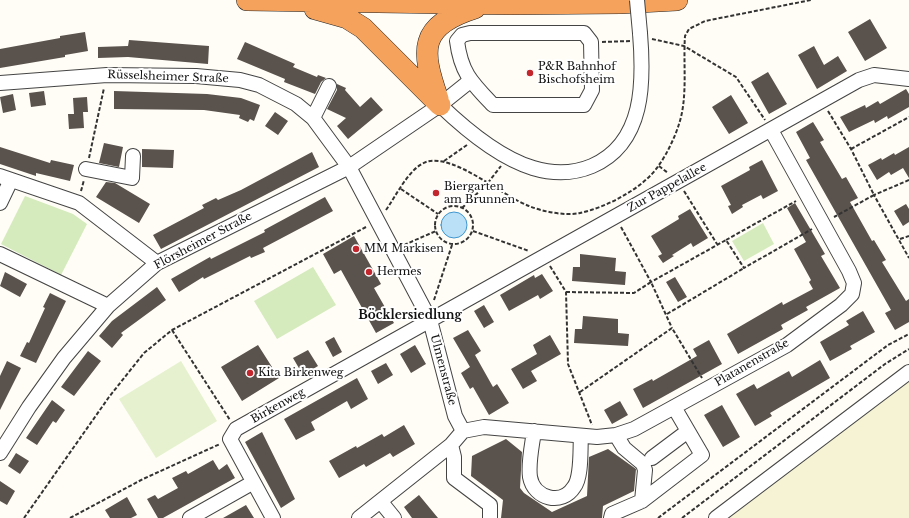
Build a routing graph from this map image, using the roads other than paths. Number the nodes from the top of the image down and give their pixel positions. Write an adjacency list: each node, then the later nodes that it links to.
1 (247, 0): 4 (highway)
2 (637, 0): 10 (street, bridge)
3 (677, 0): 5 (highway)
4 (278, 1): 5 (highway); 10 (highway)
5 (510, 4): 10 (highway)
6 (909, 80): 12 (street, Zur Pappelallee)
7 (470, 81): 7 (street); 10 (street, Flörsheimer Straße)
8 (0, 83): 11 (street, Rüsselsheimer Straße)
9 (329, 86): 11 (street)
10 (440, 105): 14 (street, Flörsheimer Straße)
11 (313, 118): 14 (street, Rüsselsheimer Straße)
12 (771, 130): 21 (street, Zur Pappelallee); 23 (street, Platanenstraße)
13 (134, 156): 15 (street)
14 (349, 167): 19 (street, Flörsheimer Straße); 21 (street, Ulmenstraße)
15 (86, 169)
16 (6, 178): 17 (street); 19 (street)
17 (0, 203)
18 (0, 254): 20 (street)
19 (157, 263): 20 (street, Flörsheimer Straße)
20 (108, 306): 30 (street, Flörsheimer Straße)
21 (430, 320): 24 (street, Ulmenstraße); 32 (street, Birkenweg)
22 (909, 372): 41 (street)
23 (674, 407): 26 (street); 27 (street, Platanenstraße)
24 (463, 431): 25 (street, Platanenstraße); 29 (street)
25 (534, 431): 28 (street, Platanenstraße); 28 (street)
26 (688, 431): 31 (street); 33 (street)
27 (616, 435): 28 (street, Platanenstraße); 33 (street)
28 (581, 436)
29 (451, 445): 34 (street); 39 (street)
30 (0, 453)
31 (652, 458)
32 (252, 483): 35 (street); 36 (street)
33 (642, 501): 40 (street)
34 (381, 502): 37 (street); 38 (street)
35 (190, 518)
36 (273, 518)
37 (359, 518)
38 (394, 518)
39 (490, 518)
40 (611, 518)
41 (716, 518)

